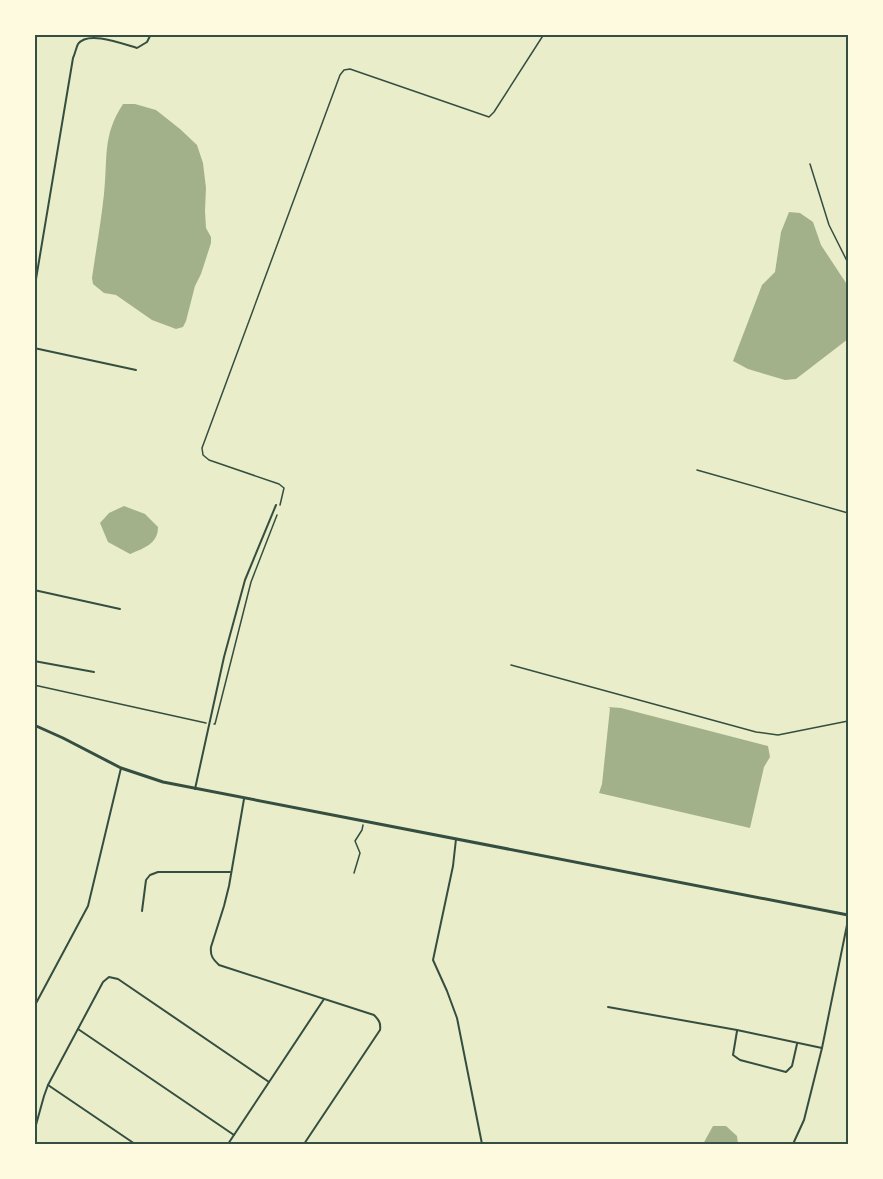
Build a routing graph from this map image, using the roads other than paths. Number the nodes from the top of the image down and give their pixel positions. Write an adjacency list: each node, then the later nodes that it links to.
1 (151, 34): 4 (street)
2 (810, 164): 3 (lane)
3 (849, 263)
4 (34, 291)
5 (34, 348): 6 (street)
6 (136, 369)
7 (697, 470): 9 (lane)
8 (276, 506): 19 (street)
9 (849, 513)
10 (34, 590): 11 (street)
11 (120, 609)
12 (34, 661): 14 (street)
13 (511, 665): 16 (lane)
14 (94, 672)
15 (849, 698): 16 (lane)
16 (848, 723)
17 (34, 725): 18 (street)
18 (122, 768): 19 (street); 27 (street)
19 (195, 789): 20 (street)
20 (244, 799): 21 (street); 22 (street)
21 (456, 839): 24 (street); 40 (street)
22 (230, 872): 23 (street); 26 (street)
23 (142, 911)
24 (849, 915)
25 (849, 920): 32 (street)
26 (324, 999): 33 (street); 39 (street)
27 (34, 1007)
28 (608, 1007): 30 (street)
29 (78, 1029): 33 (street); 34 (street); 36 (street)
30 (737, 1030): 31 (street); 31 (street)
31 (797, 1044): 32 (street)
32 (822, 1048): 41 (street)
33 (269, 1082): 36 (street)
34 (48, 1085): 35 (street); 37 (street)
35 (34, 1132)
36 (234, 1135): 38 (street)
37 (135, 1144)
38 (228, 1144)
39 (304, 1144)
40 (482, 1144)
41 (793, 1144)

